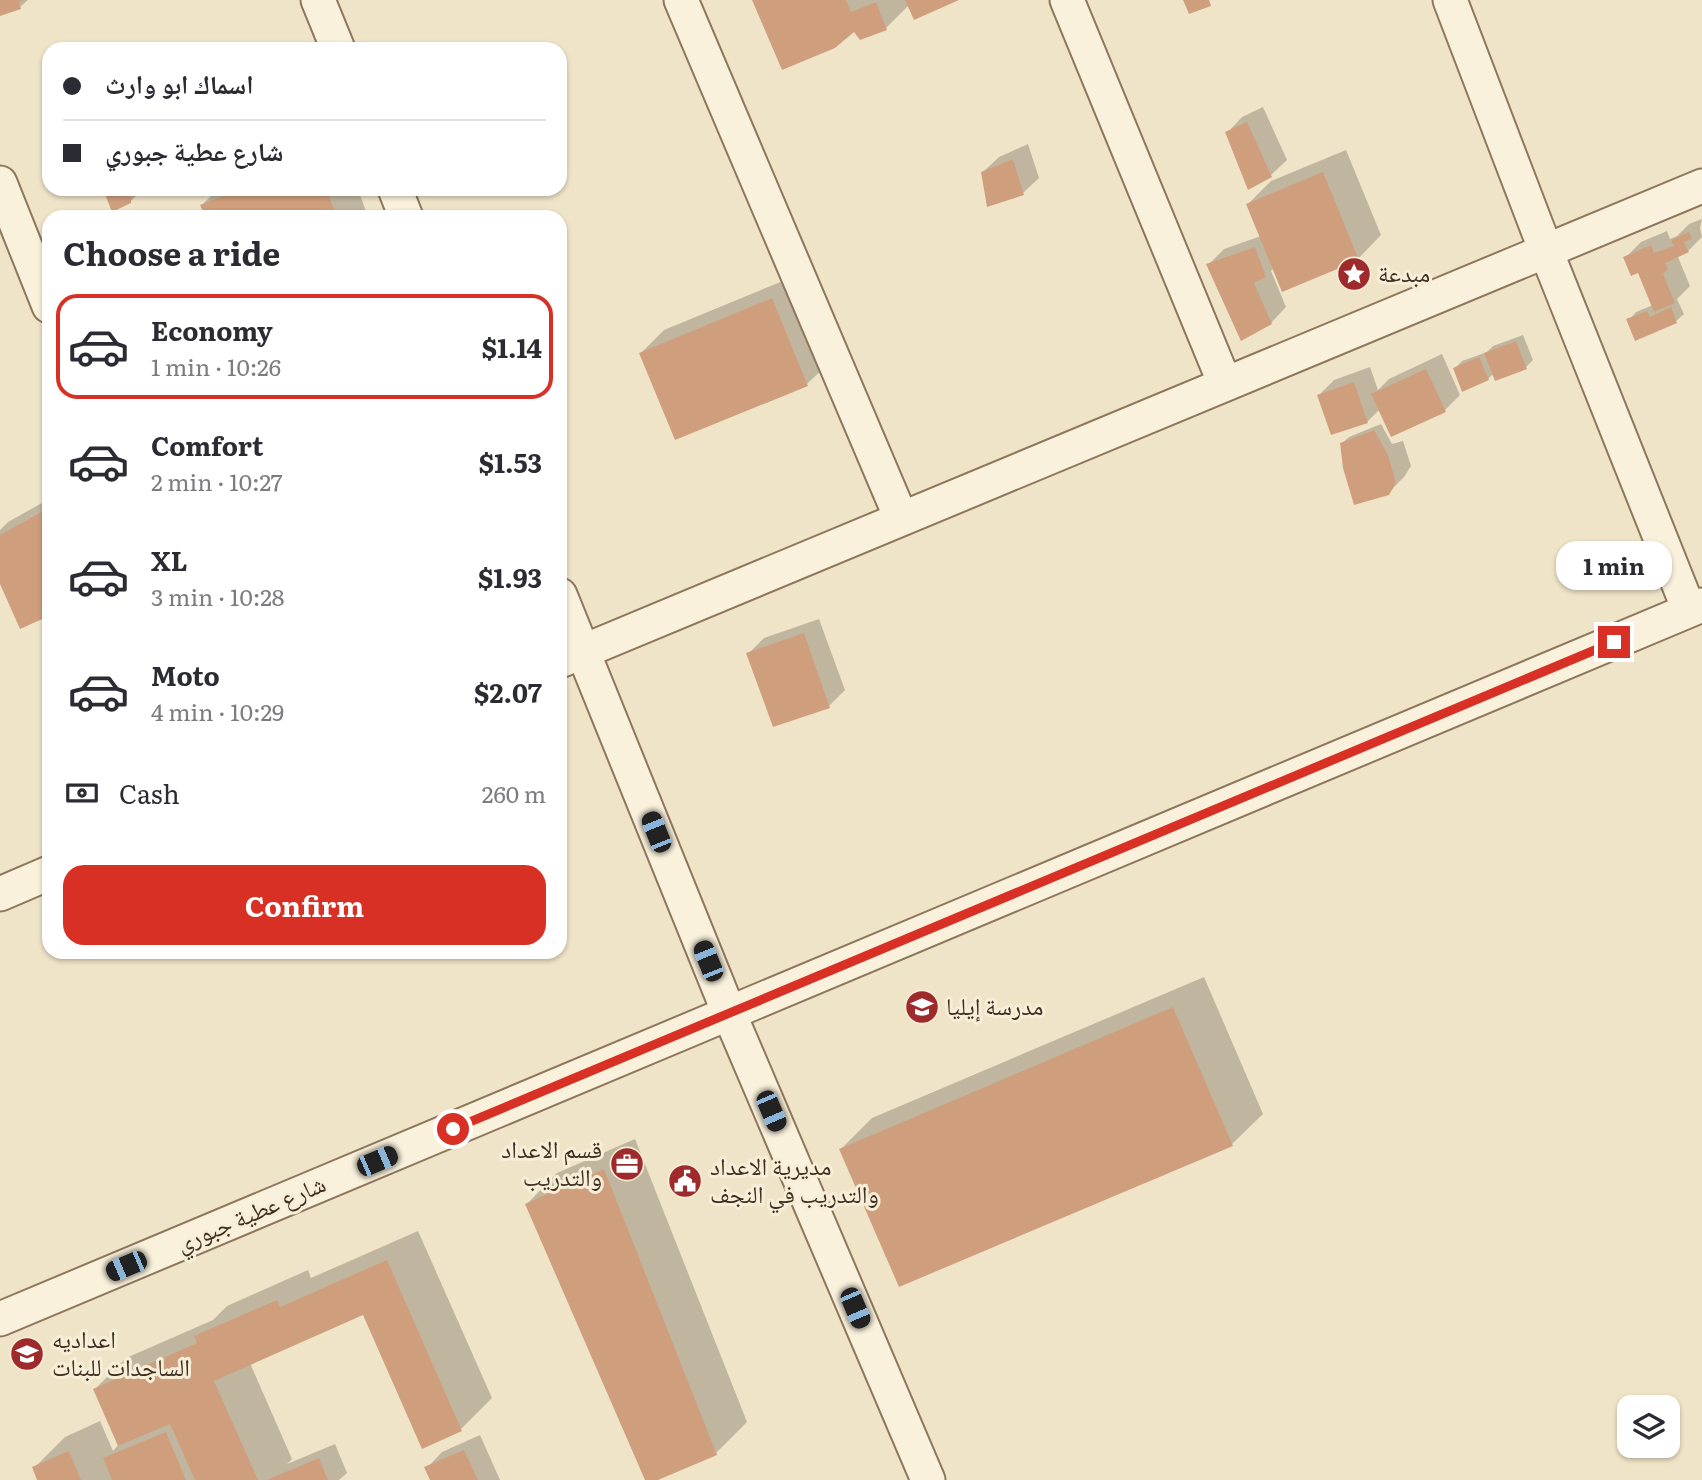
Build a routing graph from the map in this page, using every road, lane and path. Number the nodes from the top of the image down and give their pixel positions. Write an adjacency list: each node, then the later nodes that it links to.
1 (318, 0): 5 (street)
2 (681, 0): 11 (street)
3 (1067, 0): 10 (street)
4 (1450, 0): 8 (street)
5 (335, 42)
6 (0, 183): 9 (street)
7 (1702, 186): 8 (street)
8 (1546, 251): 10 (street); 12 (street)
9 (42, 288)
10 (1225, 384): 11 (street)
11 (901, 518): 14 (street)
12 (1696, 608): 17 (street, شارع عطية جبوري)
13 (567, 634): 14 (street)
14 (571, 656): 17 (street)
15 (42, 876): 16 (street)
16 (0, 894)
17 (729, 1013): 18 (street, شارع عطية جبوري); 19 (street)
18 (0, 1319)
19 (928, 1480)

